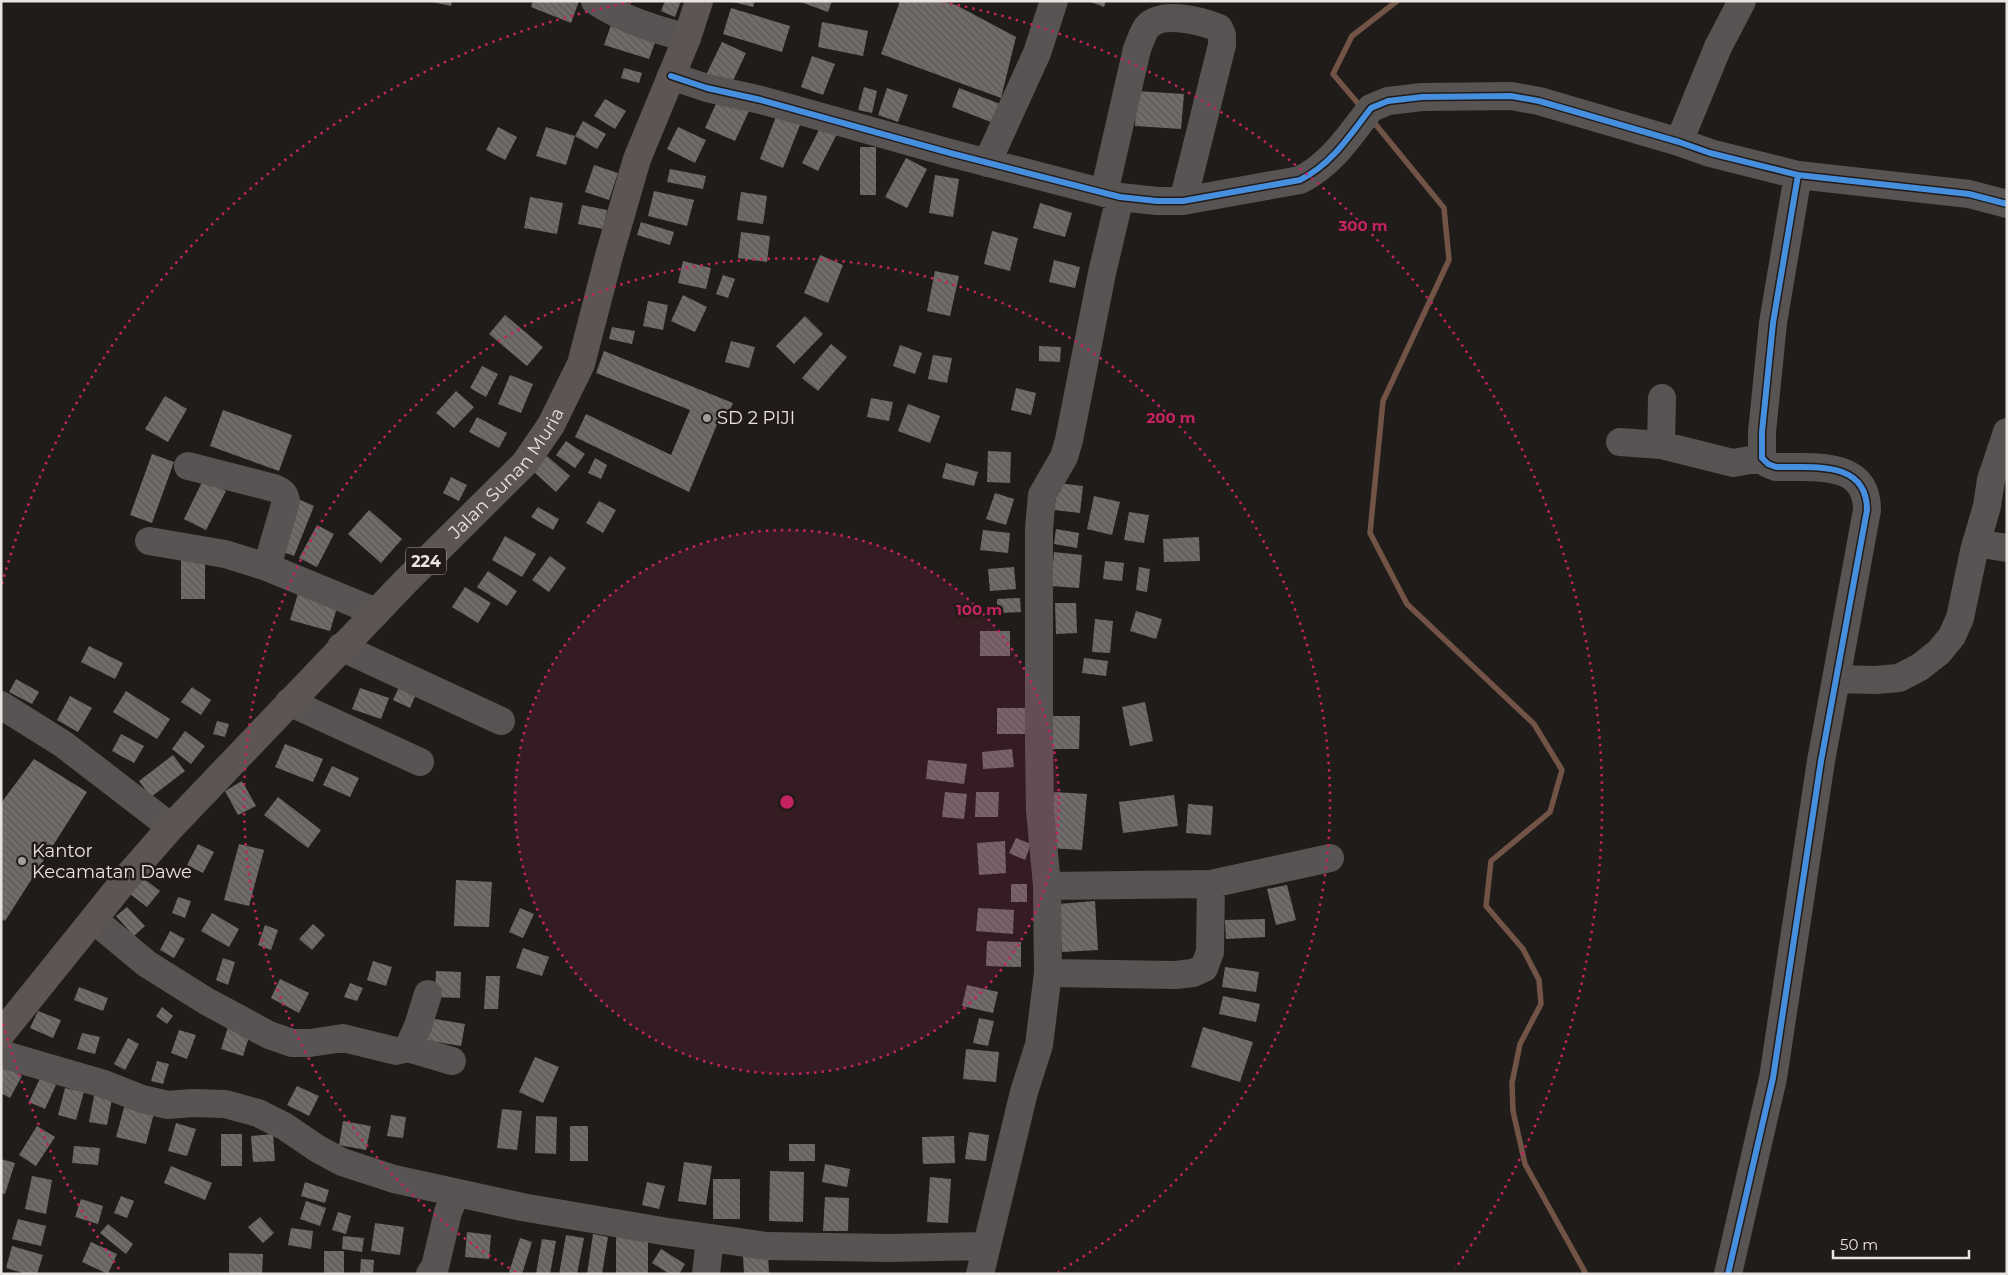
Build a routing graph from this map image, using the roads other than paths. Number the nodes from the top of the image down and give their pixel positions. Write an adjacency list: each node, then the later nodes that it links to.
1 (595, 1): 5 (street)
2 (699, 1): 5 (main road, Jalan Sunan Muria / 224)
3 (1054, 1): 8 (street)
4 (1742, 1): 7 (street)
5 (687, 38): 6 (main road, Jalan Sunan Muria / 224)
6 (671, 76): 8 (street); 23 (main road, Jalan Sunan Muria / 224)
7 (1680, 142): 9 (street); 11 (street)
8 (987, 163): 10 (street)
9 (1798, 175): 12 (street); 17 (street)
10 (1112, 195): 11 (street); 11 (street); 33 (street)
11 (1183, 200)
12 (2007, 204)
13 (1662, 398): 16 (street)
14 (2007, 432): 20 (street)
15 (1620, 442): 16 (street)
16 (1661, 445): 17 (street)
17 (1762, 458): 25 (street)
18 (188, 466): 22 (street)
19 (149, 541): 22 (street)
20 (1976, 544): 21 (street); 25 (street)
21 (2007, 548)
22 (267, 568): 23 (street)
23 (376, 612): 24 (main road, Jalan Sunan Muria / 224)
24 (342, 647): 26 (main road, Jalan Sunan Muria / 224); 28 (street)
25 (1836, 679): 47 (street)
26 (289, 702): 29 (street); 30 (main road, Jalan Sunan Muria / 224)
27 (1, 705): 30 (street)
28 (501, 721)
29 (420, 762)
30 (171, 827): 34 (main road, Jalan Sunan Muria / 224)
31 (1330, 858): 32 (street)
32 (1212, 884): 33 (street); 35 (street)
33 (1047, 886): 35 (street)
34 (94, 920): 37 (main road, Jalan Sunan Muria / 224); 38 (street)
35 (1048, 973): 43 (street)
36 (428, 994): 38 (street)
37 (1, 1034)
38 (408, 1048): 40 (street)
39 (1, 1054): 41 (street)
40 (452, 1061)
41 (456, 1193): 42 (street); 44 (street)
42 (710, 1238): 43 (street); 45 (street)
43 (986, 1246): 46 (street)
44 (430, 1274)
45 (706, 1274)
46 (980, 1274)
47 (1728, 1274)

